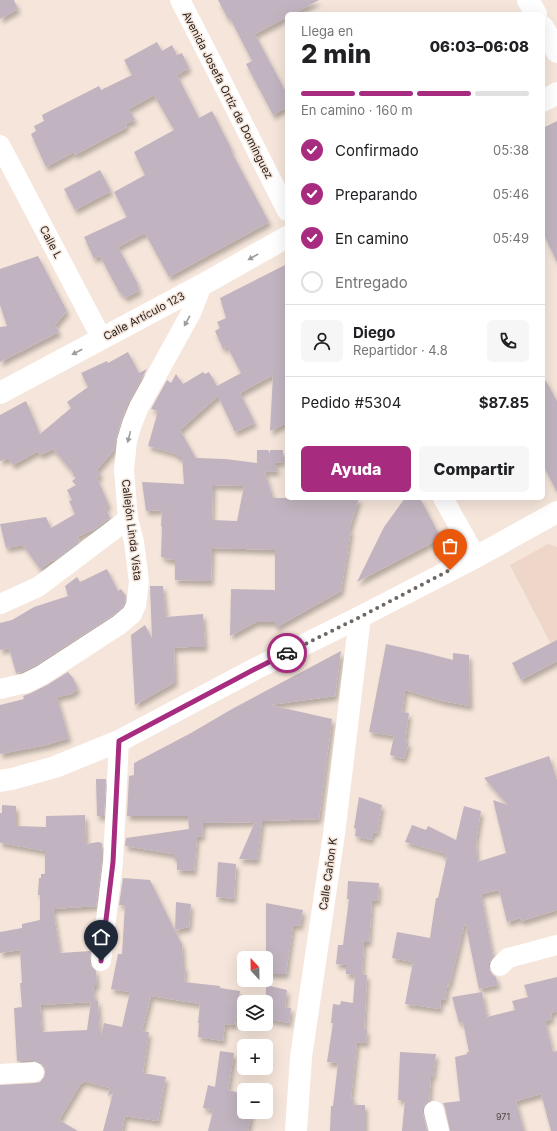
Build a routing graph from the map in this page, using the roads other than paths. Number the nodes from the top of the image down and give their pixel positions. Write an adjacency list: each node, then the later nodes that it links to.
1 (180, 0): 9 (street, Avenida Josefa Ortíz de Domínguez)
2 (528, 0): 3 (street)
3 (535, 12)
4 (545, 31): 5 (street)
5 (557, 52)
6 (557, 93): 7 (street)
7 (545, 99)
8 (0, 145): 12 (street, Calle L)
9 (285, 208)
10 (285, 238): 11 (street, Calle Artículo 123, one-way to 11)
11 (202, 285): 12 (street, Calle Artículo 123); 16 (street, Callejón Linda Vista, one-way to 16)
12 (102, 339): 13 (street, Calle Artículo 123, one-way to 13)
13 (0, 393)
14 (444, 500): 17 (street)
15 (557, 512): 17 (street)
16 (128, 519): 18 (street); 20 (street, Callejón Linda Vista)
17 (476, 557): 19 (street)
18 (0, 604)
19 (360, 617): 21 (street); 29 (street, Calle Cañon K)
20 (0, 690)
21 (119, 741): 22 (street); 24 (street)
22 (0, 781)
23 (557, 945): 25 (street)
24 (101, 961)
25 (500, 966)
26 (34, 1072): 27 (street)
27 (0, 1074)
28 (434, 1111): 30 (street)
29 (296, 1131)
30 (439, 1131)

